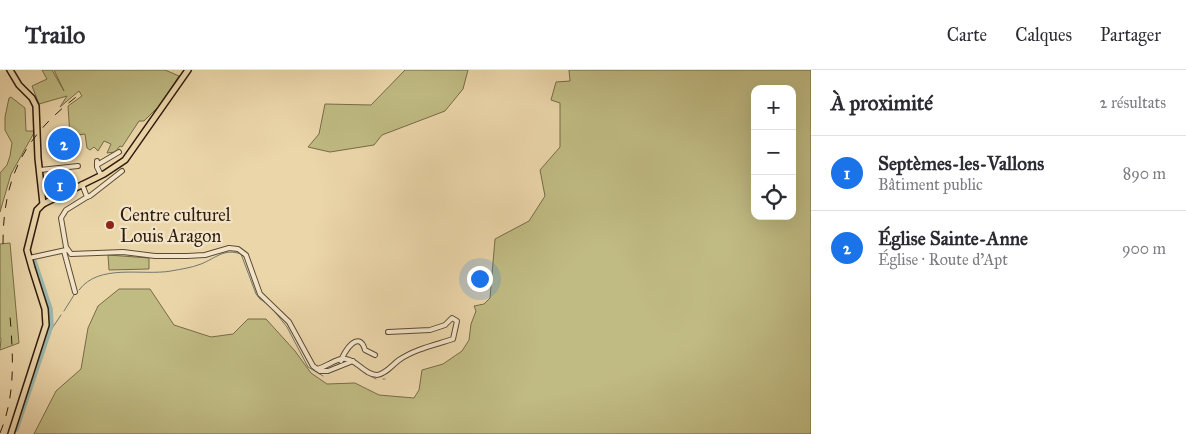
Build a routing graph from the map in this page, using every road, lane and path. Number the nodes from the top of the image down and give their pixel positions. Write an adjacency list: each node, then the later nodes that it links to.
1 (9, 70): 5 (main road)
2 (187, 70): 7 (main road)
3 (119, 152): 7 (street)
4 (78, 166): 5 (street)
5 (40, 170): 10 (main road)
6 (122, 171): 9 (street)
7 (101, 175): 8 (main road)
8 (82, 184): 9 (street); 10 (main road)
9 (87, 197): 11 (street)
10 (44, 204): 12 (main road)
11 (65, 250): 12 (street); 13 (street); 19 (street)
12 (29, 258): 20 (main road)
13 (74, 292)
14 (388, 332): 17 (street)
15 (375, 355): 16 (street)
16 (341, 359): 17 (street); 18 (street); 19 (street)
17 (352, 361): 18 (street)
18 (342, 365): 19 (street)
19 (317, 368)
20 (11, 434)

